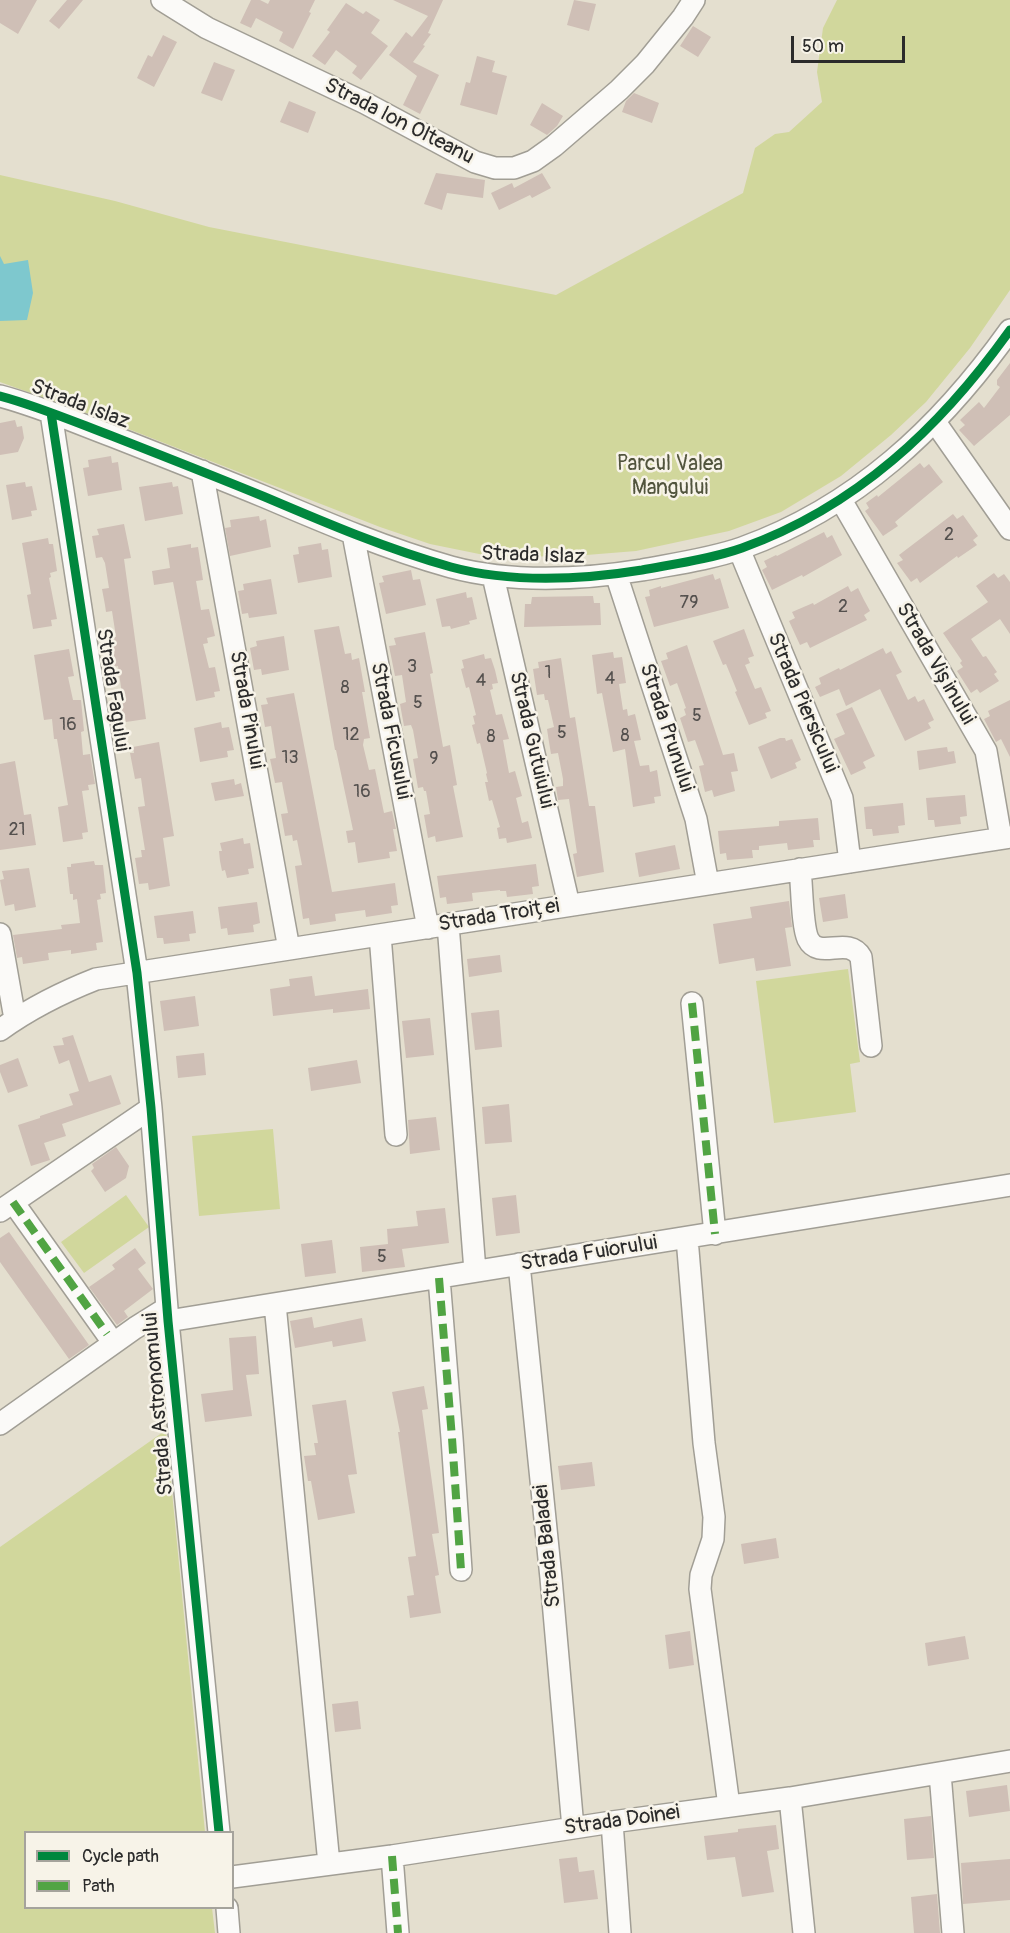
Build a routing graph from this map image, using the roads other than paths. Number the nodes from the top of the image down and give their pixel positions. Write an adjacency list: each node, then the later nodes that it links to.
1 (162, 0): 2 (street, Strada Ion Olteanu)
2 (694, 0)
3 (1010, 330): 6 (street, Strada Islaz)
4 (0, 396): 5 (street, Strada Islaz)
5 (51, 413): 7 (street, Strada Islaz); 23 (street, Strada Fagului)
6 (935, 422): 8 (street, Strada Islaz); 9 (street)
7 (202, 471): 10 (street, Strada Islaz); 22 (street, Strada Pinului)
8 (841, 500): 11 (street, Strada Islaz); 14 (street, Strada Vișinului)
9 (1010, 529)
10 (353, 534): 13 (street, Strada Islaz); 19 (street, Strada Ficusului)
11 (738, 549): 12 (street, Strada Islaz); 15 (street, Strada Piersicului)
12 (616, 574): 13 (street, Strada Islaz); 17 (street, Strada Prunului)
13 (493, 576): 18 (street, Strada Gutuiului)
14 (1005, 837): 15 (street, Strada Troiței)
15 (850, 862): 16 (street, Strada Troiței)
16 (800, 869): 17 (street, Strada Troiței); 26 (street)
17 (708, 884): 18 (street, Strada Troiței)
18 (569, 905): 19 (street, Strada Troiței)
19 (438, 926): 21 (street, Strada Troiței); 34 (street, Strada Ficusului)
20 (0, 934): 25 (street)
21 (380, 935): 22 (street, Strada Troiței); 28 (street)
22 (289, 949): 23 (street, Strada Troiței)
23 (137, 973): 25 (street, Strada Troiței); 27 (street, Strada Astronomului)
24 (692, 1003): 31 (street)
25 (7, 1025)
26 (871, 1046)
27 (151, 1108): 30 (street); 37 (street, Strada Astronomului)
28 (396, 1135)
29 (1010, 1185): 31 (street, Strada Fuiorului)
30 (7, 1206): 38 (street)
31 (715, 1234): 32 (street, Strada Fuiorului)
32 (687, 1238): 33 (street, Strada Fuiorului); 44 (street)
33 (519, 1264): 34 (street, Strada Fuiorului); 46 (street, Strada Baladei)
34 (476, 1271): 35 (street, Strada Fuiorului)
35 (439, 1278): 36 (street, Strada Fuiorului); 40 (street)
36 (275, 1304): 37 (street, Strada Fuiorului); 49 (street)
37 (168, 1315): 39 (street); 47 (street, Strada Astronomului)
38 (107, 1334)
39 (0, 1424)
40 (461, 1570)
41 (1010, 1761): 42 (street, Strada Doinei)
42 (940, 1773): 43 (street, Strada Doinei); 56 (street)
43 (790, 1798): 44 (street, Strada Doinei); 55 (street)
44 (729, 1806): 45 (street, Strada Doinei)
45 (612, 1822): 46 (street, Strada Doinei); 54 (street)
46 (573, 1828): 48 (street, Strada Doinei)
47 (219, 1831)
48 (392, 1856): 49 (street, Strada Doinei); 53 (street)
49 (329, 1864): 50 (street, Strada Doinei)
50 (234, 1877)
51 (227, 1909): 52 (street)
52 (229, 1933)
53 (398, 1933)
54 (620, 1933)
55 (804, 1933)
56 (953, 1933)

